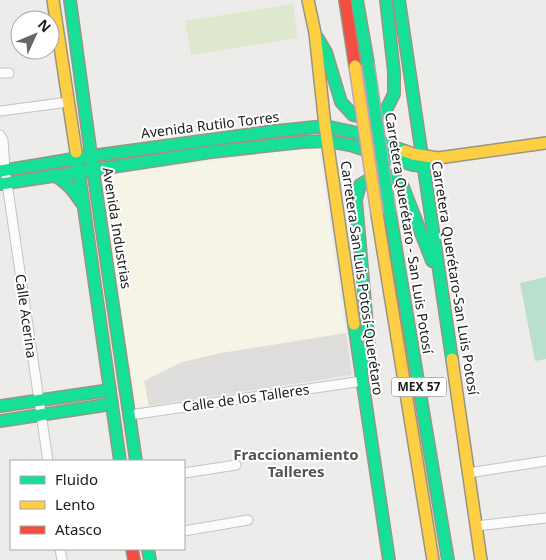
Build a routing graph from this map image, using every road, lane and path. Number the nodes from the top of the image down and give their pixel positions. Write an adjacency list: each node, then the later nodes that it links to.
1 (53, 0): 9 (main road, Avenida Industrias)
2 (70, 0): 16 (main road, Avenida Industrias)
3 (308, 0): 8 (main road, Carretera San Luis Potosí-Querétaro)
4 (345, 0): 44 (main road, Carretera Querétaro - San Luis Potosí / MEX 57, bridge)
5 (357, 0): 50 (main road, Carretera Querétaro - San Luis Potosí / MEX 57, bridge)
6 (386, 0): 8 (main road)
7 (399, 0): 18 (main road, Carretera Querétaro-San Luis Potosí)
8 (315, 33): 11 (main road, Carretera San Luis Potosí-Querétaro)
9 (68, 102): 10 (street); 12 (main road, Avenida Industrias)
10 (0, 111)
11 (325, 126): 14 (main road, Carretera San Luis Potosí-Querétaro); 16 (main road, Avenida Rutilo Torres); 18 (main road, Avenida Rutilo Torres)
12 (73, 131): 17 (main road, Avenida Industrias); 19 (main road)
13 (0, 135): 20 (street, Calle Acerina)
14 (327, 141): 18 (main road, Avenida Rutilo Torres); 21 (main road, Avenida Rutilo Torres); 27 (main road, Carretera San Luis Potosí-Querétaro)
15 (546, 143): 18 (main road)
16 (91, 156): 17 (main road, Avenida Rutilo Torres); 21 (main road, Avenida Industrias)
17 (77, 158): 19 (main road, Avenida Rutilo Torres); 22 (main road, Avenida Industrias)
18 (422, 160): 26 (main road, Carretera Querétaro-San Luis Potosí)
19 (54, 162): 20 (main road, Avenida Rutilo Torres)
20 (3, 170): 24 (street, Calle Acerina)
21 (93, 170): 22 (main road, Avenida Rutilo Torres); 33 (main road, Avenida Industrias)
22 (79, 172): 23 (main road, Avenida Rutilo Torres); 25 (main road, Avenida Industrias)
23 (53, 175): 24 (main road, Avenida Rutilo Torres); 25 (main road)
24 (4, 184): 29 (street, Calle Acerina)
25 (84, 207): 28 (main road, Avenida Industrias)
26 (440, 279): 27 (main road); 41 (main road, Carretera Querétaro-San Luis Potosí)
27 (362, 375): 33 (street, Calle de los Talleres); 47 (main road, Carretera San Luis Potosí-Querétaro)
28 (110, 390): 29 (main road); 30 (main road, Avenida Industrias)
29 (39, 400): 31 (main road); 32 (street, Calle Acerina)
30 (112, 404): 32 (main road); 36 (main road, Avenida Industrias)
31 (0, 406)
32 (41, 414): 34 (main road); 35 (street, Calle Acerina)
33 (130, 415): 37 (main road, Avenida Industrias)
34 (0, 421)
35 (48, 460)
36 (120, 460)
37 (136, 460)
38 (546, 461): 41 (street)
39 (236, 465): 40 (street)
40 (185, 473)
41 (468, 473): 45 (main road, Carretera Querétaro-San Luis Potosí)
42 (546, 518): 45 (street)
43 (248, 520): 46 (street)
44 (427, 524): 48 (main road); 49 (main road, Carretera Querétaro - San Luis Potosí / MEX 57)
45 (476, 526): 51 (main road, Carretera Querétaro-San Luis Potosí)
46 (185, 532)
47 (389, 560)
48 (423, 560)
49 (432, 560)
50 (448, 560)
51 (481, 560)

